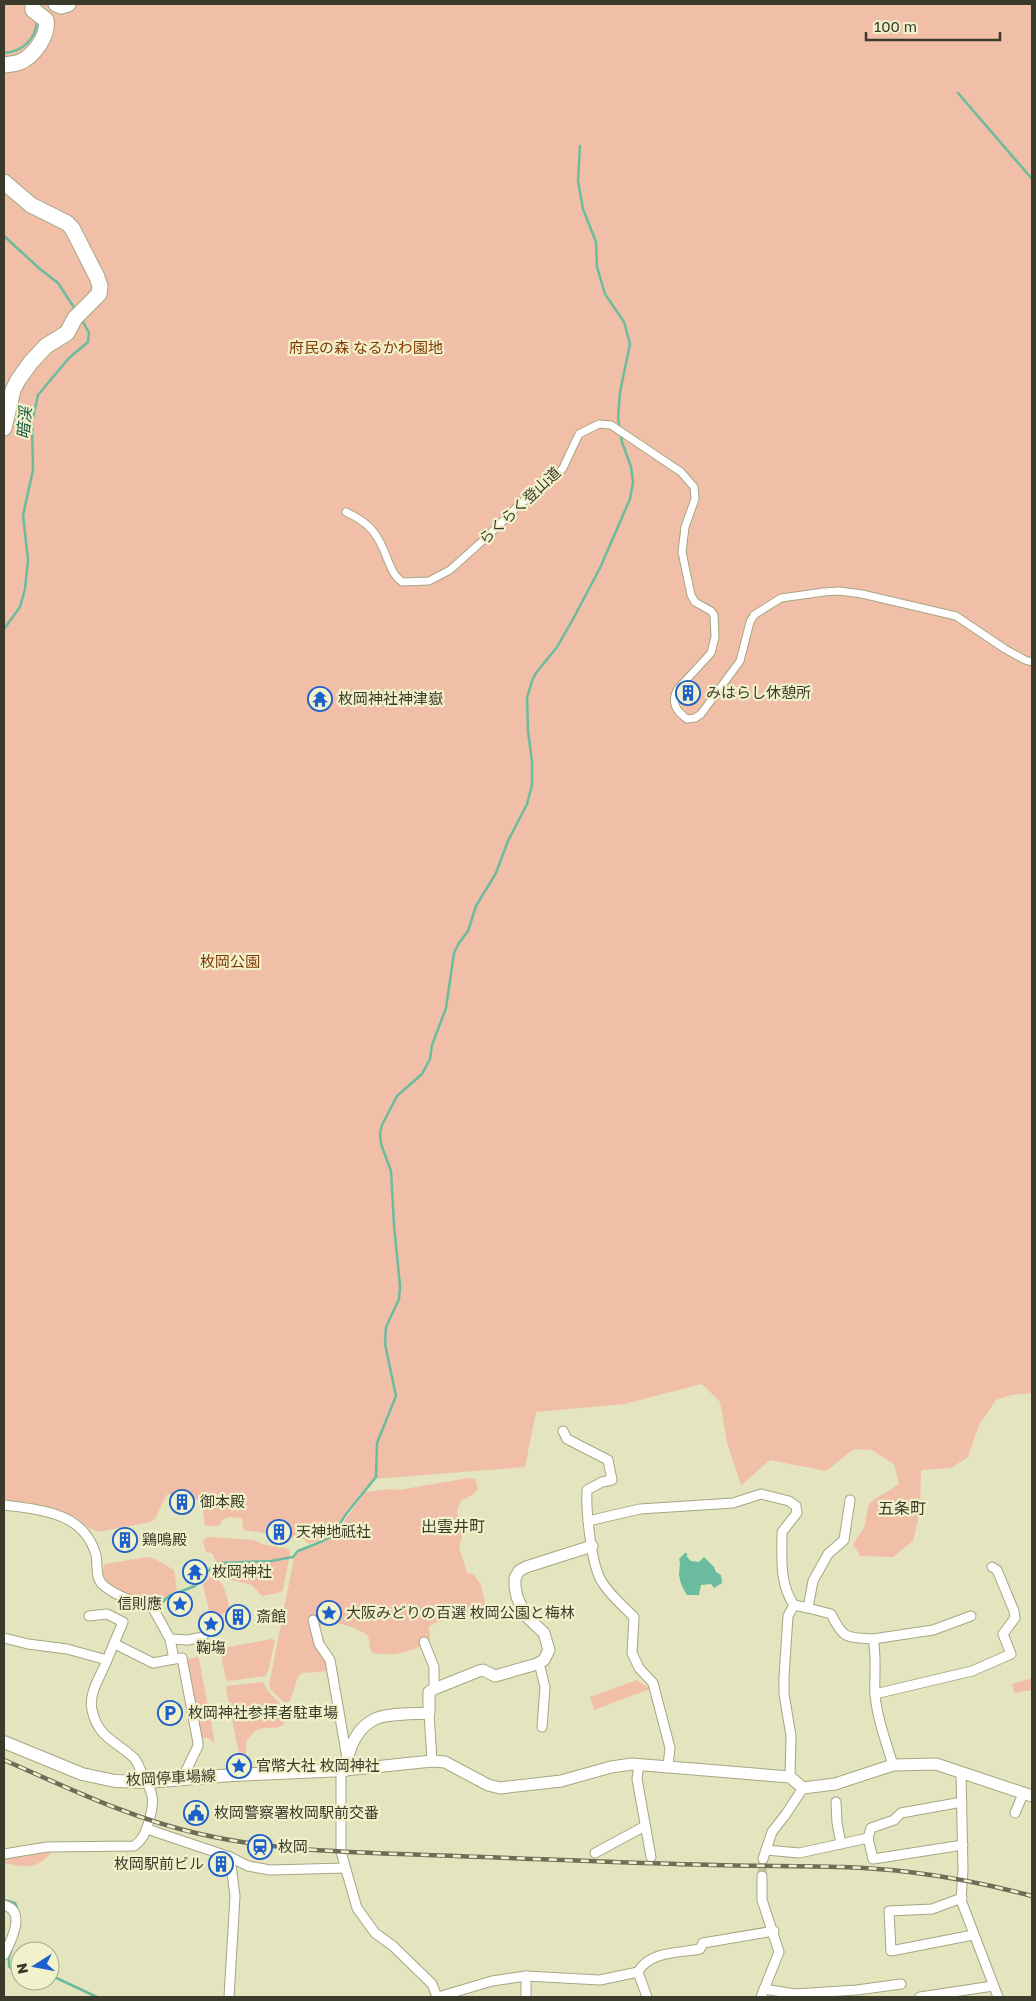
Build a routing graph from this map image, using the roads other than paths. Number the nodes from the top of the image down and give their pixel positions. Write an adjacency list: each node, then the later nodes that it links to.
1 (36, 11): 2 (highway)
2 (4, 65)
3 (4, 182): 4 (highway)
4 (4, 428)
5 (346, 512): 6 (street, らくらく登山道)
6 (1032, 662)
7 (564, 1431): 10 (street)
8 (850, 1500): 14 (street)
9 (4, 1505): 20 (street)
10 (588, 1520): 11 (street); 13 (street)
11 (592, 1546): 26 (street); 36 (street)
12 (992, 1567): 28 (street)
13 (794, 1605): 14 (street); 38 (street)
14 (808, 1608): 21 (street)
15 (89, 1616): 23 (street)
16 (971, 1616): 21 (street)
17 (313, 1620): 35 (street)
18 (203, 1637): 20 (street)
19 (4, 1638): 25 (street)
20 (170, 1639): 24 (street)
21 (874, 1640): 28 (street)
22 (424, 1642): 27 (street)
23 (114, 1644): 24 (street); 25 (street)
24 (174, 1659): 39 (street)
25 (107, 1660): 40 (street)
26 (539, 1663): 27 (street); 30 (street)
27 (434, 1689): 29 (street)
28 (875, 1694): 34 (street)
29 (429, 1713): 32 (street); 35 (street)
30 (542, 1727)
31 (4, 1742): 40 (main road, 枚岡停車場線)
32 (432, 1761): 33 (street); 35 (street)
33 (639, 1764): 36 (street); 46 (street)
34 (893, 1765): 37 (street); 41 (street)
35 (344, 1766): 39 (main road, 枚岡停車場線); 57 (street)
36 (668, 1766): 38 (street)
37 (961, 1773): 42 (street); 44 (street)
38 (790, 1777): 41 (street)
39 (182, 1779): 40 (main road, 枚岡停車場線)
40 (147, 1782): 47 (street)
41 (803, 1788): 51 (street)
42 (1027, 1795): 45 (street)
43 (836, 1802): 49 (street)
44 (962, 1802): 48 (street); 50 (street)
45 (1015, 1813)
46 (646, 1826): 52 (street); 54 (street)
47 (147, 1829): 53 (street); 55 (street)
48 (868, 1838): 49 (street); 50 (street)
49 (841, 1844): 51 (street)
50 (963, 1845): 59 (street)
51 (766, 1850): 56 (street)
52 (595, 1853)
53 (4, 1854)
54 (651, 1856)
55 (230, 1857): 57 (street); 69 (street)
56 (763, 1859)
57 (345, 1868): 70 (street)
58 (762, 1876): 61 (street)
59 (962, 1898): 62 (street); 62 (street)
60 (4, 1905): 63 (street)
61 (774, 1931): 64 (street); 68 (street)
62 (973, 1934): 67 (street)
63 (4, 1955)
64 (638, 1972): 65 (street); 72 (street)
65 (526, 1976): 70 (street); 71 (street)
66 (902, 1984): 68 (street)
67 (993, 1986): 73 (street); 74 (street)
68 (763, 1993)
69 (229, 1997)
70 (438, 1997)
71 (526, 1997)
72 (647, 1997)
73 (920, 1997)
74 (998, 1997)

